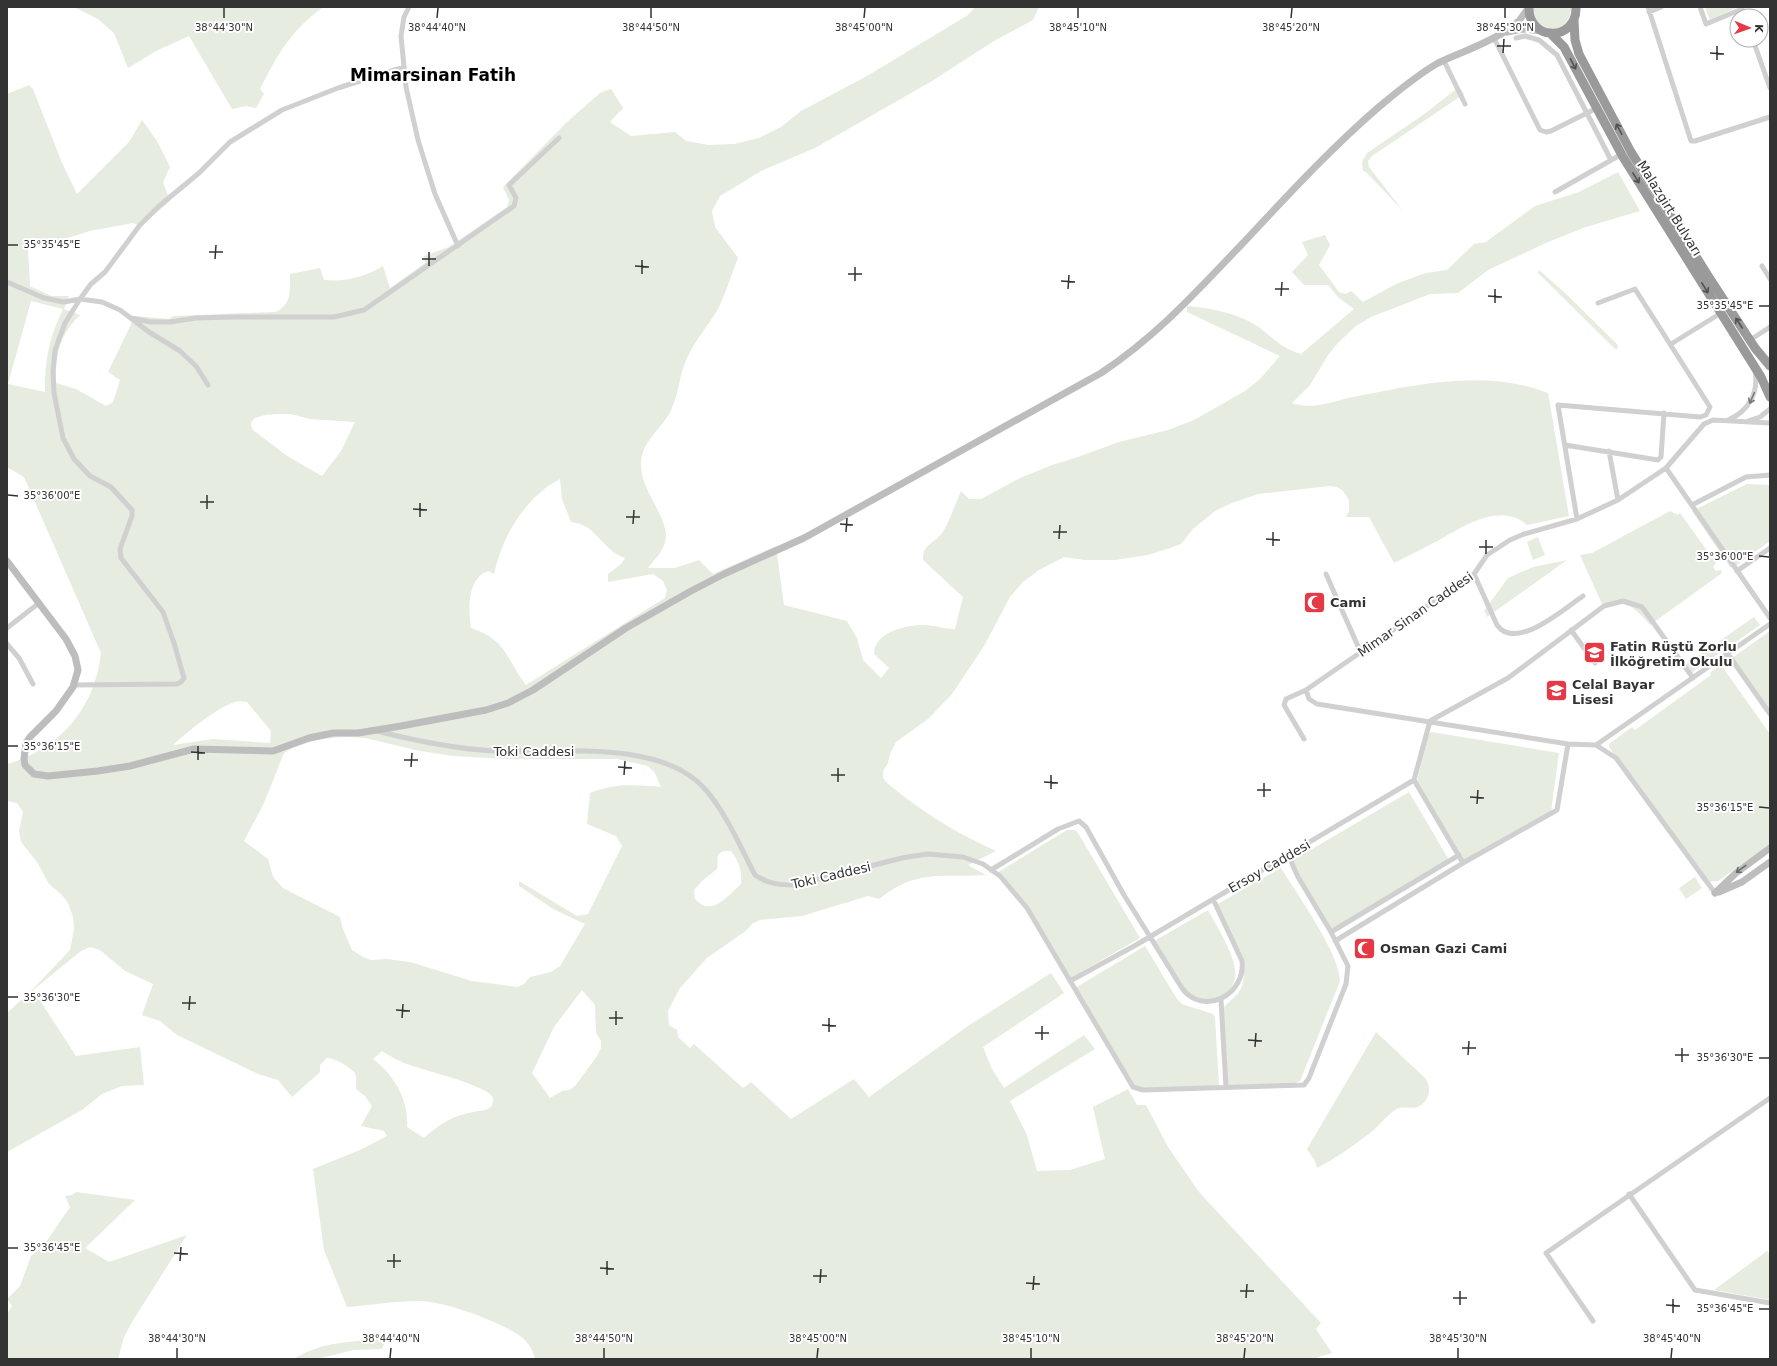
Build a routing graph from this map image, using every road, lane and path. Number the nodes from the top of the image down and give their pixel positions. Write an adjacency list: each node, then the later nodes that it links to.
1 (408, 7): 16 (street)
2 (1529, 7): 9 (highway, Malazgirt Bulvarı); 10 (street)
3 (1580, 7): 7 (street)
4 (1661, 7): 6 (street)
5 (1700, 7): 8 (street)
6 (1649, 10): 22 (street)
7 (1575, 14): 9 (highway); 36 (highway, Malazgirt Bulvarı, one-way to 7)
8 (1729, 14)
9 (1546, 32): 10 (street); 20 (highway, Malazgirt Bulvarı, one-way to 20)
10 (1503, 33): 11 (street)
11 (1494, 38): 14 (street); 21 (street)
12 (1516, 38): 21 (street)
13 (1756, 48): 17 (street)
14 (1444, 61): 19 (street); 77 (street)
15 (1770, 67): 17 (street)
16 (404, 68): 27 (street); 31 (street)
17 (1764, 70): 18 (street)
18 (1770, 88)
19 (1465, 104)
20 (1597, 108): 21 (street); 24 (highway, Malazgirt Bulvarı)
21 (1587, 113): 25 (street)
22 (1770, 117)
23 (559, 138): 27 (street)
24 (1622, 154): 25 (street); 33 (highway, Malazgirt Bulvarı, one-way to 33)
25 (1611, 160): 26 (street)
26 (1555, 192)
27 (458, 246): 34 (street)
28 (1762, 266): 29 (street)
29 (1770, 279)
30 (7, 282): 31 (street)
31 (80, 299): 34 (street); 73 (street)
32 (1598, 303): 37 (street)
33 (1721, 313): 37 (street); 38 (highway, Malazgirt Bulvarı)
34 (131, 318): 40 (street)
35 (1770, 327): 36 (street)
36 (1750, 340): 39 (highway, Malazgirt Bulvarı)
37 (1671, 344): 44 (street)
38 (1752, 362): 41 (highway, Malazgirt Bulvarı); 45 (street, one-way to 45)
39 (1770, 366)
40 (208, 385)
41 (1770, 397)
42 (1770, 409): 47 (street)
43 (1664, 414): 44 (street); 49 (street); 50 (street)
44 (1706, 414): 46 (street)
45 (1725, 421): 46 (street); 47 (street)
46 (1709, 422): 51 (street, Mimar Sinan Caddesi)
47 (1746, 422): 48 (street)
48 (1770, 423)
49 (1565, 445): 50 (street); 55 (street)
50 (1609, 451): 53 (street)
51 (1666, 468): 53 (street, Mimar Sinan Caddesi); 54 (street)
52 (1770, 475): 54 (street)
53 (1618, 500): 55 (street, Mimar Sinan Caddesi)
54 (1692, 505): 58 (street)
55 (1577, 519): 60 (street, Mimar Sinan Caddesi)
56 (1770, 548): 58 (street)
57 (7, 561): 62 (street)
58 (1737, 570): 63 (street)
59 (1326, 574): 68 (street)
60 (1474, 574): 61 (street); 68 (street, Mimar Sinan Caddesi)
61 (1583, 596)
62 (39, 602): 65 (street); 73 (street)
63 (1770, 618)
64 (1770, 624): 69 (street)
65 (7, 628)
66 (1571, 630): 70 (street); 71 (street); 76 (street)
67 (7, 644): 72 (street)
68 (1361, 653): 74 (street, Mimar Sinan Caddesi)
69 (1728, 654): 71 (street); 75 (street)
70 (1594, 663)
71 (1693, 678): 80 (street)
72 (33, 684)
73 (74, 685): 77 (street)
74 (1306, 690): 76 (street); 78 (street, Mimar Sinan Caddesi)
75 (1770, 714)
76 (1430, 721): 79 (street); 81 (street)
77 (373, 730): 87 (street, Toki Caddesi)
78 (1304, 739)
79 (1568, 744): 80 (street); 86 (street)
80 (1596, 745): 88 (street)
81 (1414, 780): 83 (street, Ersoy Caddesi); 84 (street)
82 (1770, 848): 88 (street, one-way to 88)
83 (1288, 855): 89 (street, Ersoy Caddesi); 90 (street)
84 (1459, 855): 86 (street); 90 (street)
85 (1770, 862): 88 (street)
86 (1463, 863): 92 (street)
87 (991, 870): 91 (street); 93 (street, Toki Caddesi)
88 (1715, 894)
89 (1213, 899): 91 (street, Ersoy Caddesi); 94 (street)
90 (1331, 932): 92 (street)
91 (1150, 935): 93 (street, Ersoy Caddesi); 94 (street)
92 (1335, 941): 95 (street)
93 (1070, 981): 95 (street, Toki Caddesi)
94 (1221, 1000): 95 (street)
95 (1226, 1087)
96 (1770, 1098): 97 (street)
97 (1629, 1194): 98 (street); 99 (street)
98 (1770, 1304)
99 (1593, 1321)

